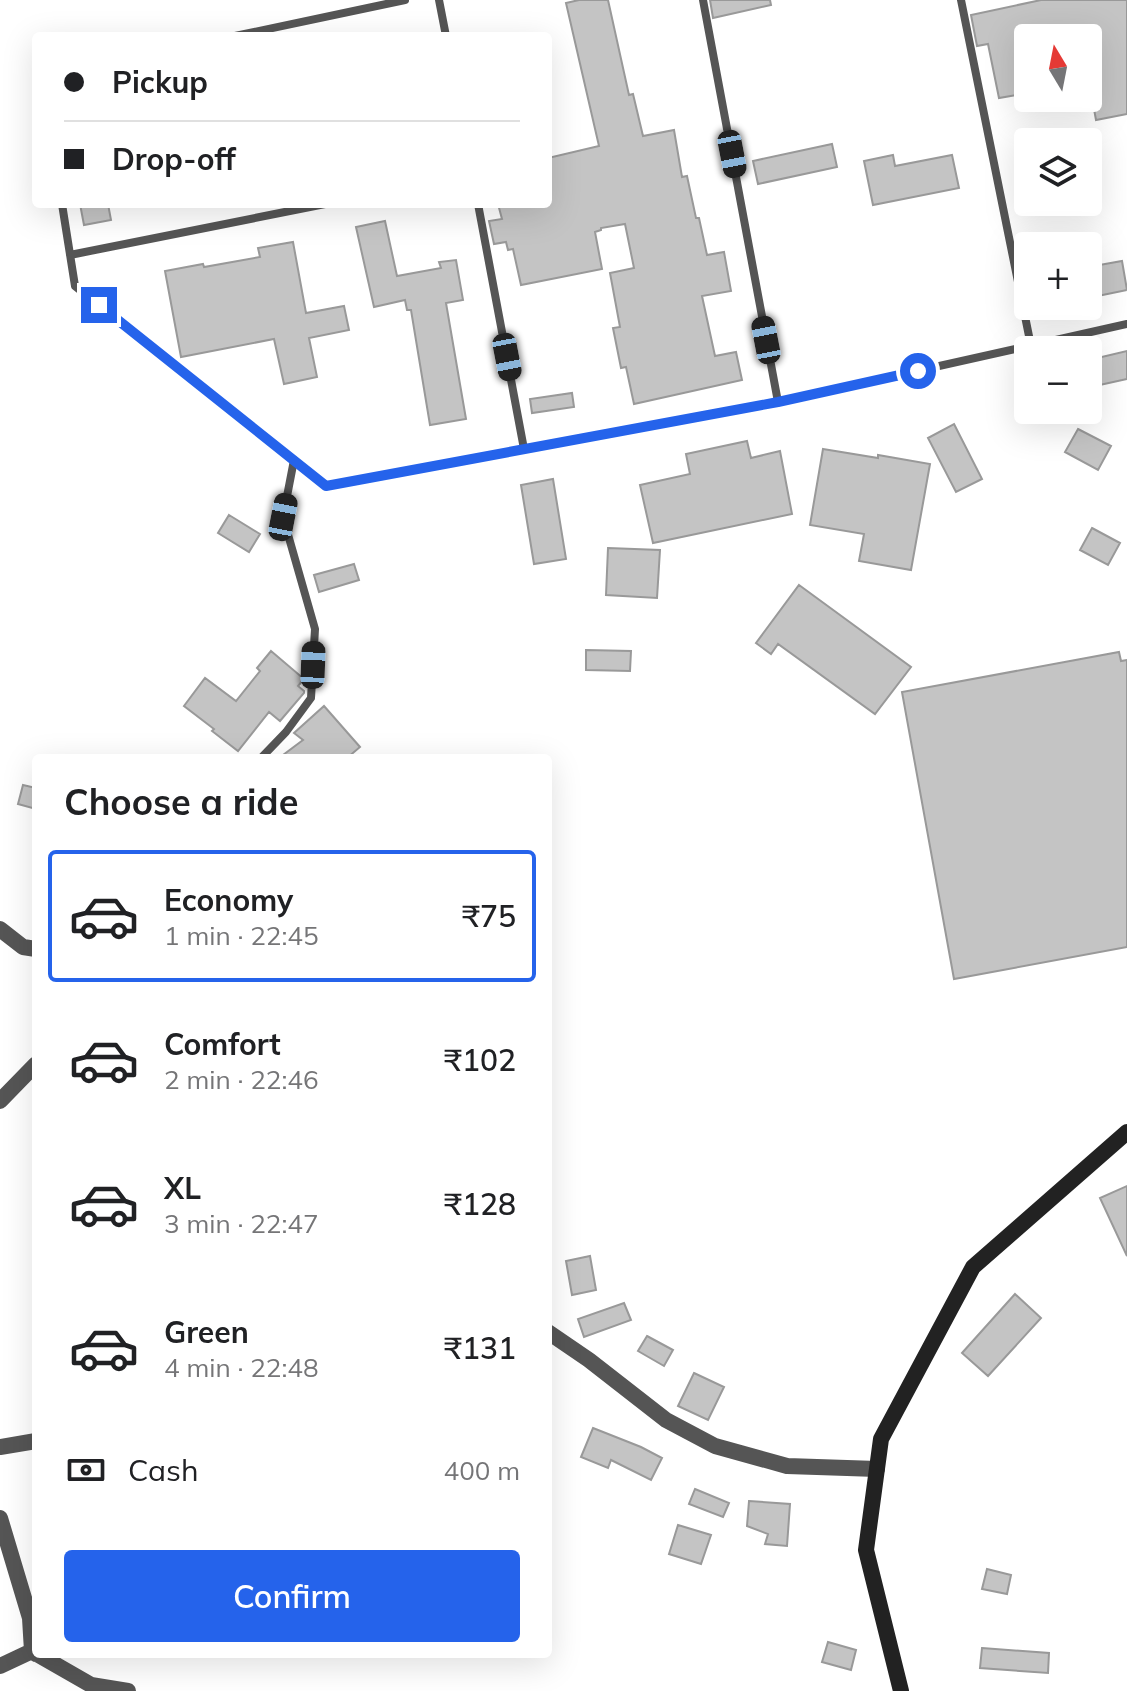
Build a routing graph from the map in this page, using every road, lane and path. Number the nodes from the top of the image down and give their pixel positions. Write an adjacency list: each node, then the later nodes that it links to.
1 (405, 0): 5 (lane)
2 (439, 0): 6 (lane)
3 (703, 0): 15 (lane)
4 (961, 0): 12 (lane)
5 (254, 32)
6 (445, 32)
7 (63, 208): 10 (lane)
8 (305, 208): 10 (lane)
9 (479, 208): 16 (lane)
10 (70, 255): 17 (lane)
11 (1127, 324): 13 (lane)
12 (1029, 336)
13 (1075, 336)
14 (1014, 350): 15 (lane)
15 (778, 402): 16 (lane)
16 (524, 449): 17 (lane)
17 (294, 460): 18 (lane)
18 (265, 754)
19 (0, 929): 20 (street)
20 (32, 948)
21 (32, 1068): 22 (street)
22 (0, 1101)
23 (1127, 1132): 27 (street)
24 (552, 1335): 27 (street)
25 (32, 1442): 26 (street)
26 (0, 1447)
27 (877, 1469): 34 (street)
28 (0, 1518): 29 (street)
29 (32, 1632)
30 (32, 1654): 32 (street)
31 (44, 1658): 33 (street)
32 (0, 1666)
33 (128, 1691)
34 (901, 1691)

